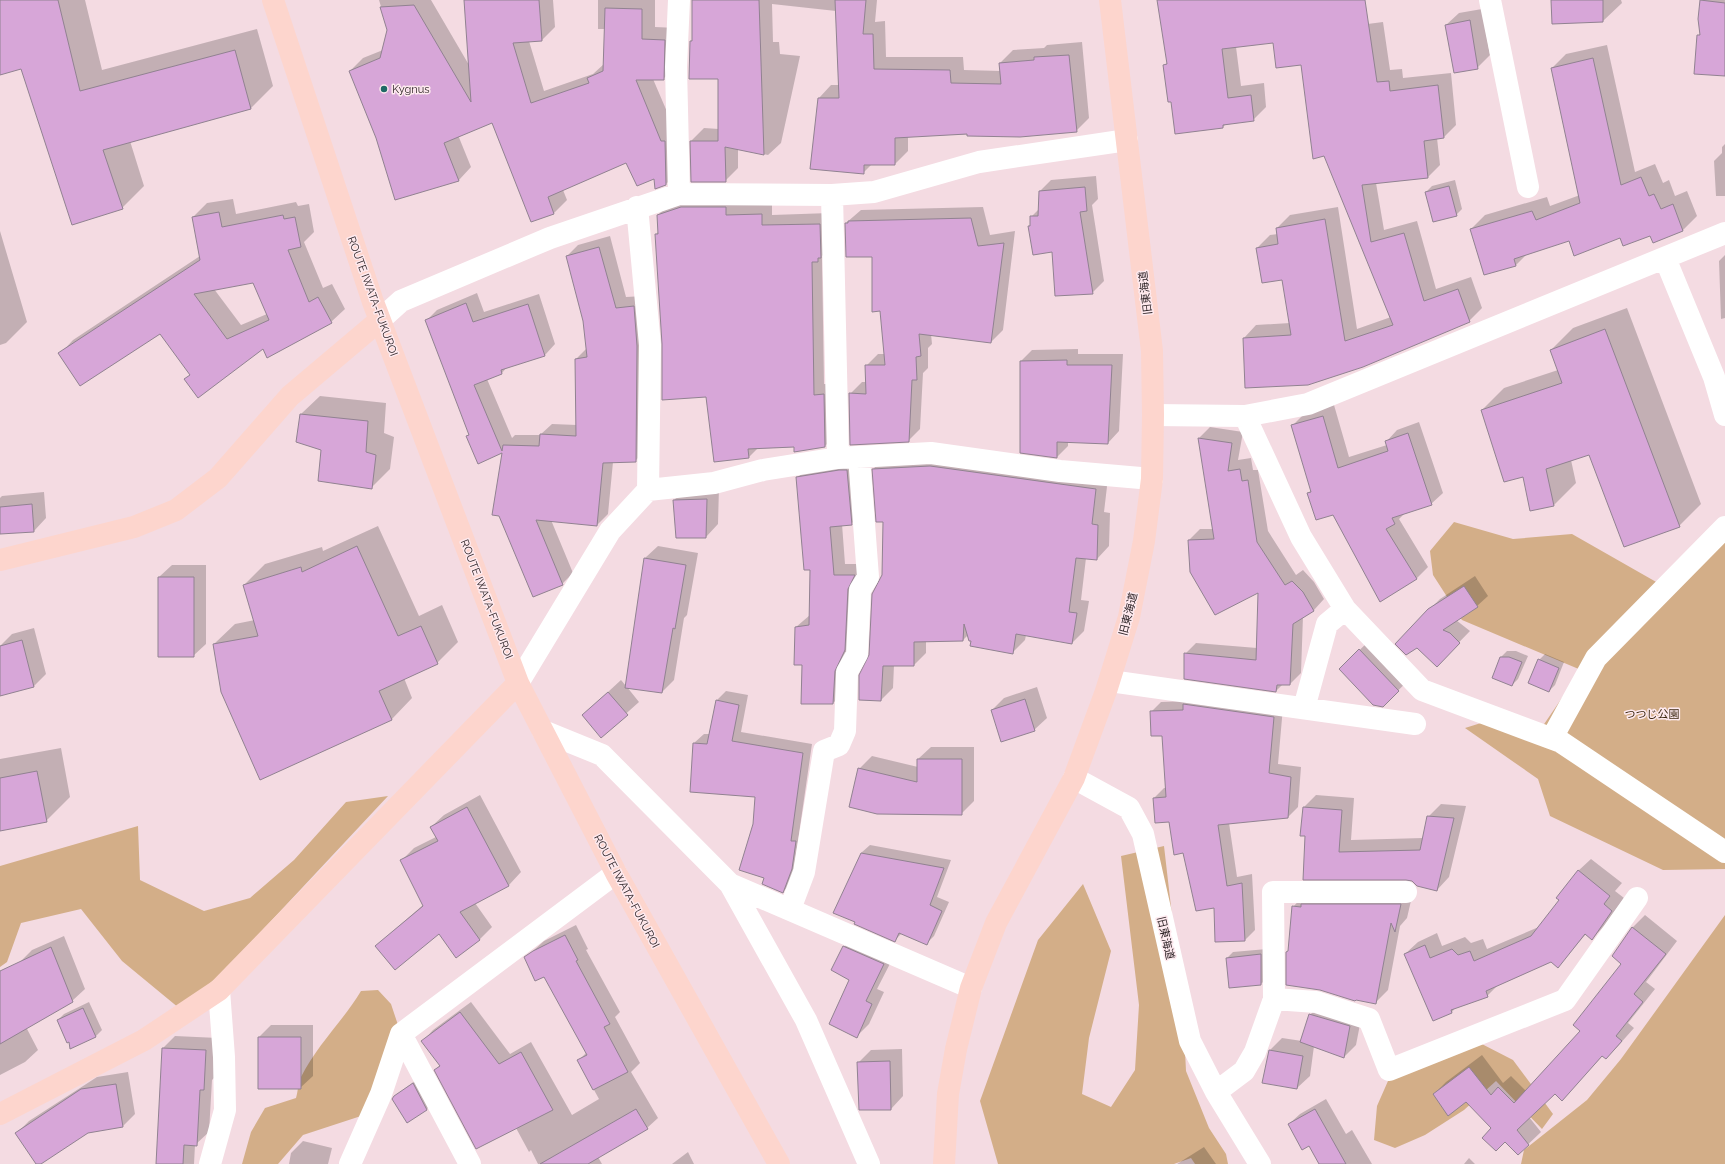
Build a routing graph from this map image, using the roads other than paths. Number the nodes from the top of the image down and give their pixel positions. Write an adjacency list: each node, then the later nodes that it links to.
1 (273, 0): 12 (street, ROUTE IWATA-FUKUROI)
2 (679, 0): 7 (street)
3 (1110, 0): 5 (street, 旧東海道)
4 (1490, 0): 6 (street)
5 (1128, 140): 8 (street); 13 (street, 旧東海道)
6 (1528, 187)
7 (679, 194): 8 (street); 9 (street)
8 (832, 195): 16 (street)
9 (637, 207): 12 (street); 18 (street)
10 (1725, 233): 11 (street)
11 (1665, 258): 14 (street); 15 (street)
12 (380, 320): 20 (street); 23 (street, ROUTE IWATA-FUKUROI)
13 (1153, 415): 15 (street); 17 (street, 旧東海道)
14 (1725, 415)
15 (1245, 416): 21 (street)
16 (848, 457): 17 (street); 18 (street); 34 (street)
17 (1152, 480): 22 (street, 旧東海道)
18 (648, 490): 23 (street)
19 (1725, 527): 27 (street)
20 (0, 560)
21 (1345, 609): 24 (street); 27 (street)
22 (1110, 680): 24 (street); 28 (street, 旧東海道)
23 (518, 683): 26 (street, ROUTE IWATA-FUKUROI); 36 (street)
24 (1304, 708): 25 (street)
25 (1415, 724)
26 (543, 731): 30 (street, ROUTE IWATA-FUKUROI); 31 (street)
27 (1552, 738): 29 (street)
28 (1074, 778): 35 (street); 39 (street, 旧東海道)
29 (1725, 852)
30 (616, 873): 38 (street); 44 (street, ROUTE IWATA-FUKUROI)
31 (730, 884): 34 (street); 45 (street)
32 (1406, 892): 37 (street)
33 (1637, 898): 37 (street)
34 (790, 910): 35 (street)
35 (971, 988): 46 (street)
36 (219, 990): 40 (street); 41 (street)
37 (1274, 999): 39 (street)
38 (401, 1034): 42 (street); 43 (street)
39 (1216, 1092): 47 (street, 旧東海道)
40 (0, 1114)
41 (210, 1164)
42 (350, 1164)
43 (470, 1164)
44 (779, 1164)
45 (868, 1164)
46 (944, 1164)
47 (1260, 1164)

